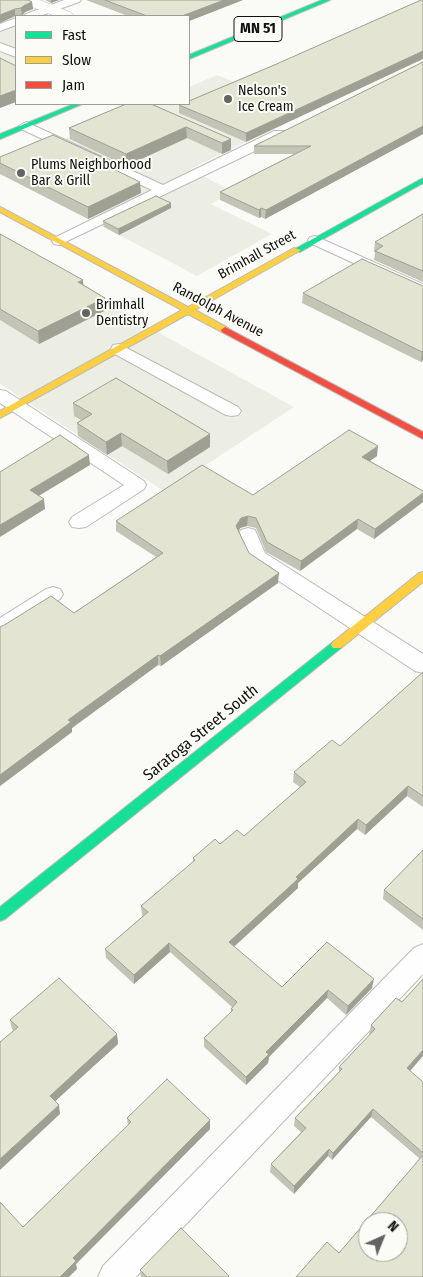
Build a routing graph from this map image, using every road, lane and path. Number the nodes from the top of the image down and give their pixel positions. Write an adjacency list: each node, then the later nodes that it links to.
1 (27, 0): 4 (street)
2 (74, 0): 4 (lane)
3 (327, 0): 11 (street, MN 51)
4 (49, 9): 5 (lane); 6 (street)
5 (33, 15)
6 (64, 15)
7 (15, 21): 8 (lane)
8 (0, 28)
9 (0, 47): 10 (lane)
10 (15, 52)
11 (190, 58)
12 (76, 105): 13 (street)
13 (26, 126): 15 (street); 19 (lane)
14 (291, 128): 17 (lane)
15 (0, 137)
16 (229, 142): 17 (lane)
17 (247, 150): 19 (lane)
18 (423, 180): 21 (street, Brimhall Street)
19 (163, 190): 22 (lane)
20 (0, 209): 22 (street, Randolph Avenue)
21 (315, 240): 23 (lane); 24 (street, Brimhall Street)
22 (59, 241): 24 (street, Randolph Avenue)
23 (423, 290)
24 (188, 310): 25 (street, Brimhall Street); 30 (street, Randolph Avenue)
25 (119, 349): 27 (street, Brimhall Street); 28 (lane)
26 (0, 395): 27 (lane)
27 (18, 406): 29 (street, Brimhall Street); 31 (lane)
28 (232, 411)
29 (0, 416)
30 (423, 436)
31 (80, 522)
32 (248, 535): 35 (lane)
33 (423, 576): 35 (street, Saratoga Street South)
34 (52, 594): 36 (lane)
35 (361, 625): 37 (lane); 38 (street, Saratoga Street South)
36 (0, 628)
37 (423, 665)
38 (0, 915)
39 (423, 956): 40 (lane)
40 (114, 1277)

